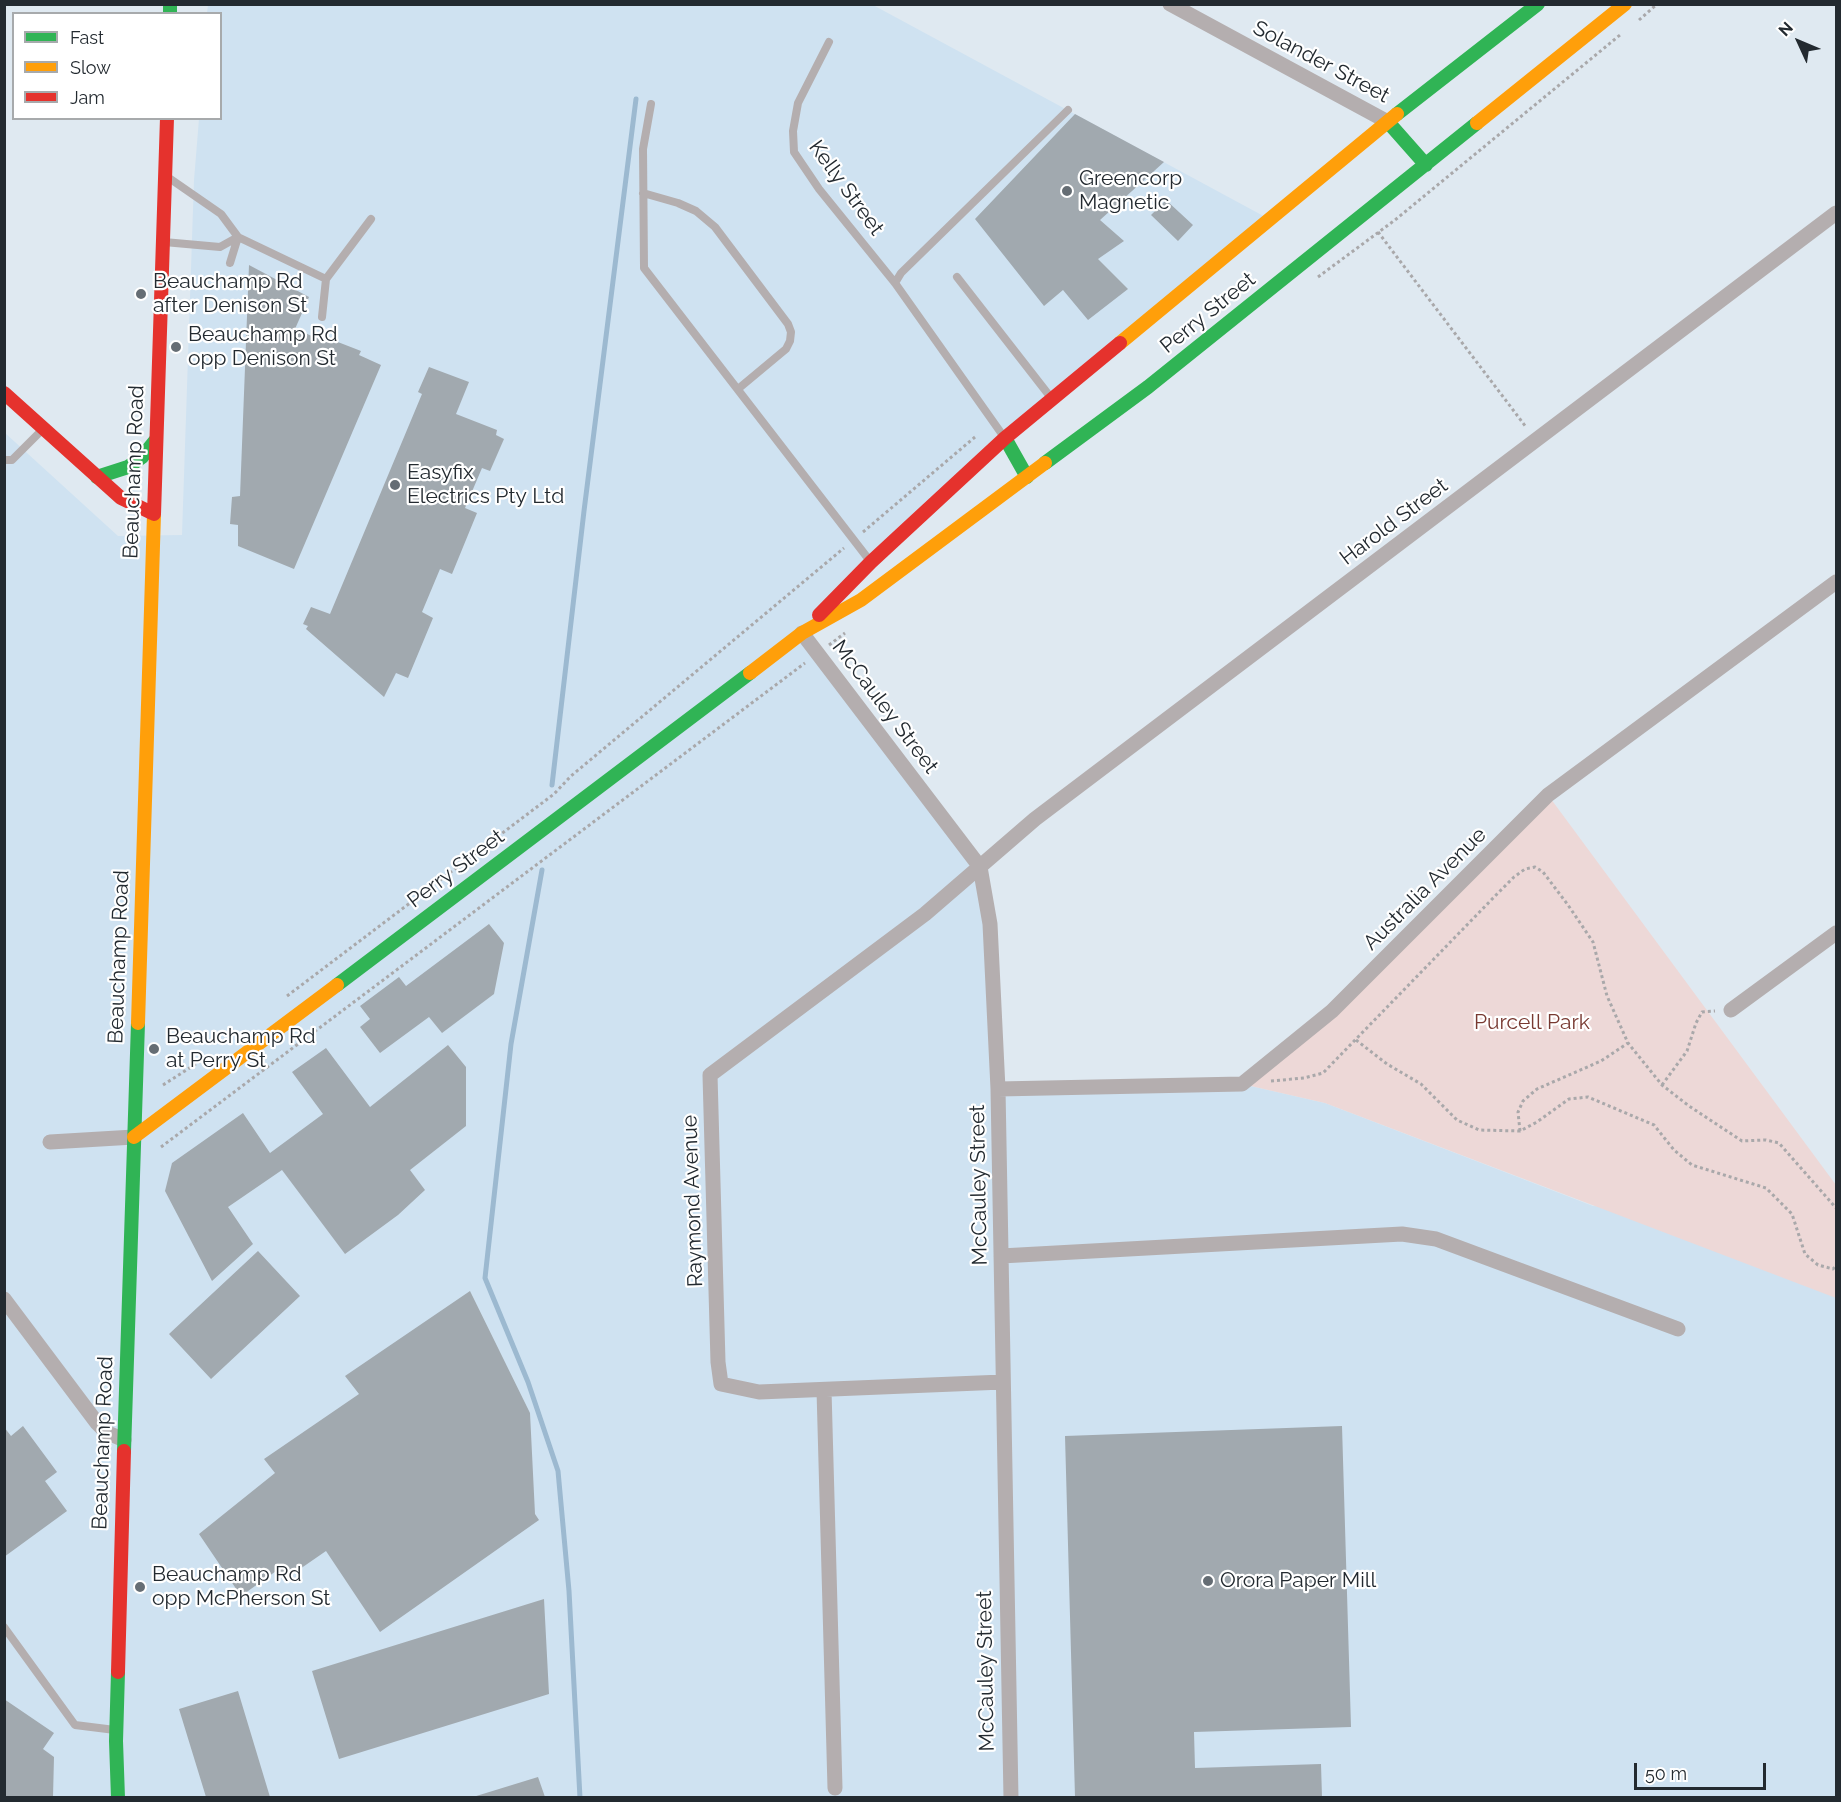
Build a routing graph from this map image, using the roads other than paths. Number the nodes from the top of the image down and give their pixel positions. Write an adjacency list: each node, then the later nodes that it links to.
1 (1170, 4): 8 (street, Solander Street)
2 (1538, 4): 8 (street, Perry Street)
3 (1625, 4): 9 (street, Perry Street)
4 (829, 42): 19 (lane, Kelly Street)
5 (651, 104): 11 (lane)
6 (1068, 110): 19 (lane)
7 (167, 120): 10 (street, Beauchamp Road)
8 (1388, 122): 9 (street); 23 (street, Perry Street)
9 (1426, 165): 29 (street, Perry Street)
10 (165, 175): 14 (lane); 15 (street, Beauchamp Road)
11 (643, 193): 21 (lane); 21 (lane)
12 (1836, 213): 34 (street, Harold Street)
13 (371, 219): 18 (lane)
14 (238, 237): 15 (lane); 16 (lane); 18 (lane)
15 (163, 242): 26 (street, Beauchamp Road)
16 (230, 263)
17 (957, 278): 23 (lane)
18 (326, 279): 20 (lane)
19 (895, 283): 25 (lane, Kelly Street)
20 (322, 316)
21 (738, 389): 31 (lane)
22 (4, 393): 24 (street)
23 (1053, 399): 25 (street, Perry Street)
24 (43, 429): 27 (lane); 28 (street)
25 (1005, 438): 29 (street); 31 (street, Perry Street)
26 (155, 441): 28 (street); 30 (street, Beauchamp Road)
27 (4, 460)
28 (97, 477): 30 (street)
29 (1027, 477): 33 (street, Perry Street)
30 (154, 514): 38 (street, Beauchamp Road)
31 (871, 562): 33 (street, Perry Street)
32 (1836, 582): 37 (street, Australia Avenue)
33 (802, 633): 34 (street, McCauley Street); 38 (street, Perry Street)
34 (980, 867): 37 (street, McCauley Street); 44 (street, Raymond Avenue)
35 (1836, 933): 36 (street)
36 (1731, 1010)
37 (998, 1089): 40 (street, McCauley Street)
38 (134, 1137): 39 (street); 45 (street, Beauchamp Road)
39 (50, 1142)
40 (1001, 1256): 42 (street); 43 (street, McCauley Street)
41 (4, 1299): 45 (street)
42 (1678, 1329)
43 (1003, 1382): 44 (street, Raymond Avenue); 50 (street, McCauley Street)
44 (824, 1390): 48 (street)
45 (124, 1440): 47 (street, Beauchamp Road)
46 (4, 1627): 47 (lane)
47 (117, 1730): 49 (street, Beauchamp Road)
48 (835, 1788)
49 (118, 1797)
50 (1011, 1797)

